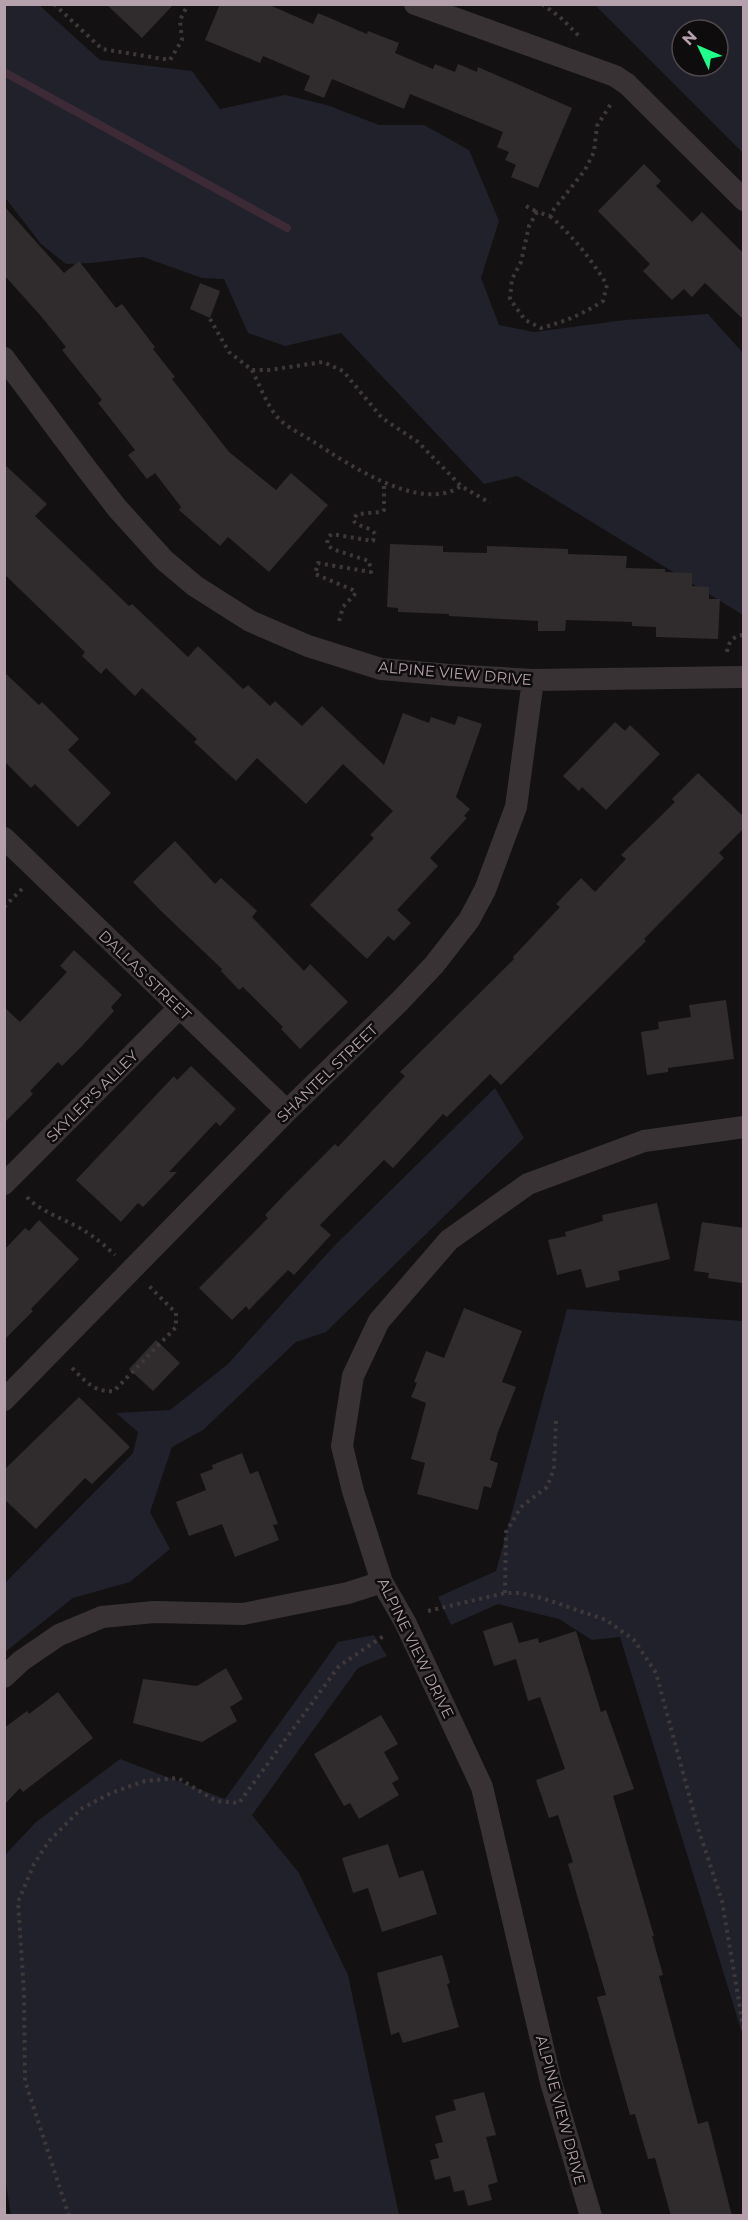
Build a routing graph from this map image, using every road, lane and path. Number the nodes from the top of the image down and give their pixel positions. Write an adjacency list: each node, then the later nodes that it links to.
1 (54, 4): 2 (path)
2 (188, 4)
3 (416, 4): 7 (street)
4 (542, 4): 5 (path)
5 (585, 44)
6 (612, 102): 10 (path)
7 (744, 200)
8 (526, 207): 9 (path)
9 (537, 212): 10 (path); 10 (path)
10 (550, 216)
11 (210, 319): 13 (path)
12 (4, 358): 21 (street, ALPINE VIEW DRIVE)
13 (252, 370): 14 (path); 15 (path)
14 (384, 482): 15 (path); 17 (path)
15 (461, 486): 16 (path)
16 (490, 503)
17 (339, 621)
18 (744, 635): 19 (path)
19 (727, 652)
20 (744, 677): 21 (street, ALPINE VIEW DRIVE)
21 (533, 680): 26 (street, SHANTEL STREET)
22 (4, 838): 25 (street, DALLAS STREET)
23 (26, 884): 24 (path)
24 (4, 908)
25 (179, 1008): 26 (street, DALLAS STREET); 28 (street, SKYLER'S ALLEY)
26 (287, 1111): 33 (street, SHANTEL STREET)
27 (744, 1127): 35 (street, ALPINE VIEW DRIVE)
28 (4, 1184)
29 (26, 1196): 30 (path)
30 (120, 1259)
31 (144, 1282): 32 (path)
32 (72, 1368)
33 (4, 1400)
34 (556, 1419): 36 (path)
35 (382, 1582): 39 (street); 42 (street, ALPINE VIEW DRIVE)
36 (505, 1593): 37 (path); 40 (path)
37 (428, 1611)
38 (388, 1633): 41 (path)
39 (4, 1677)
40 (744, 2032)
41 (69, 2216)
42 (591, 2216)

